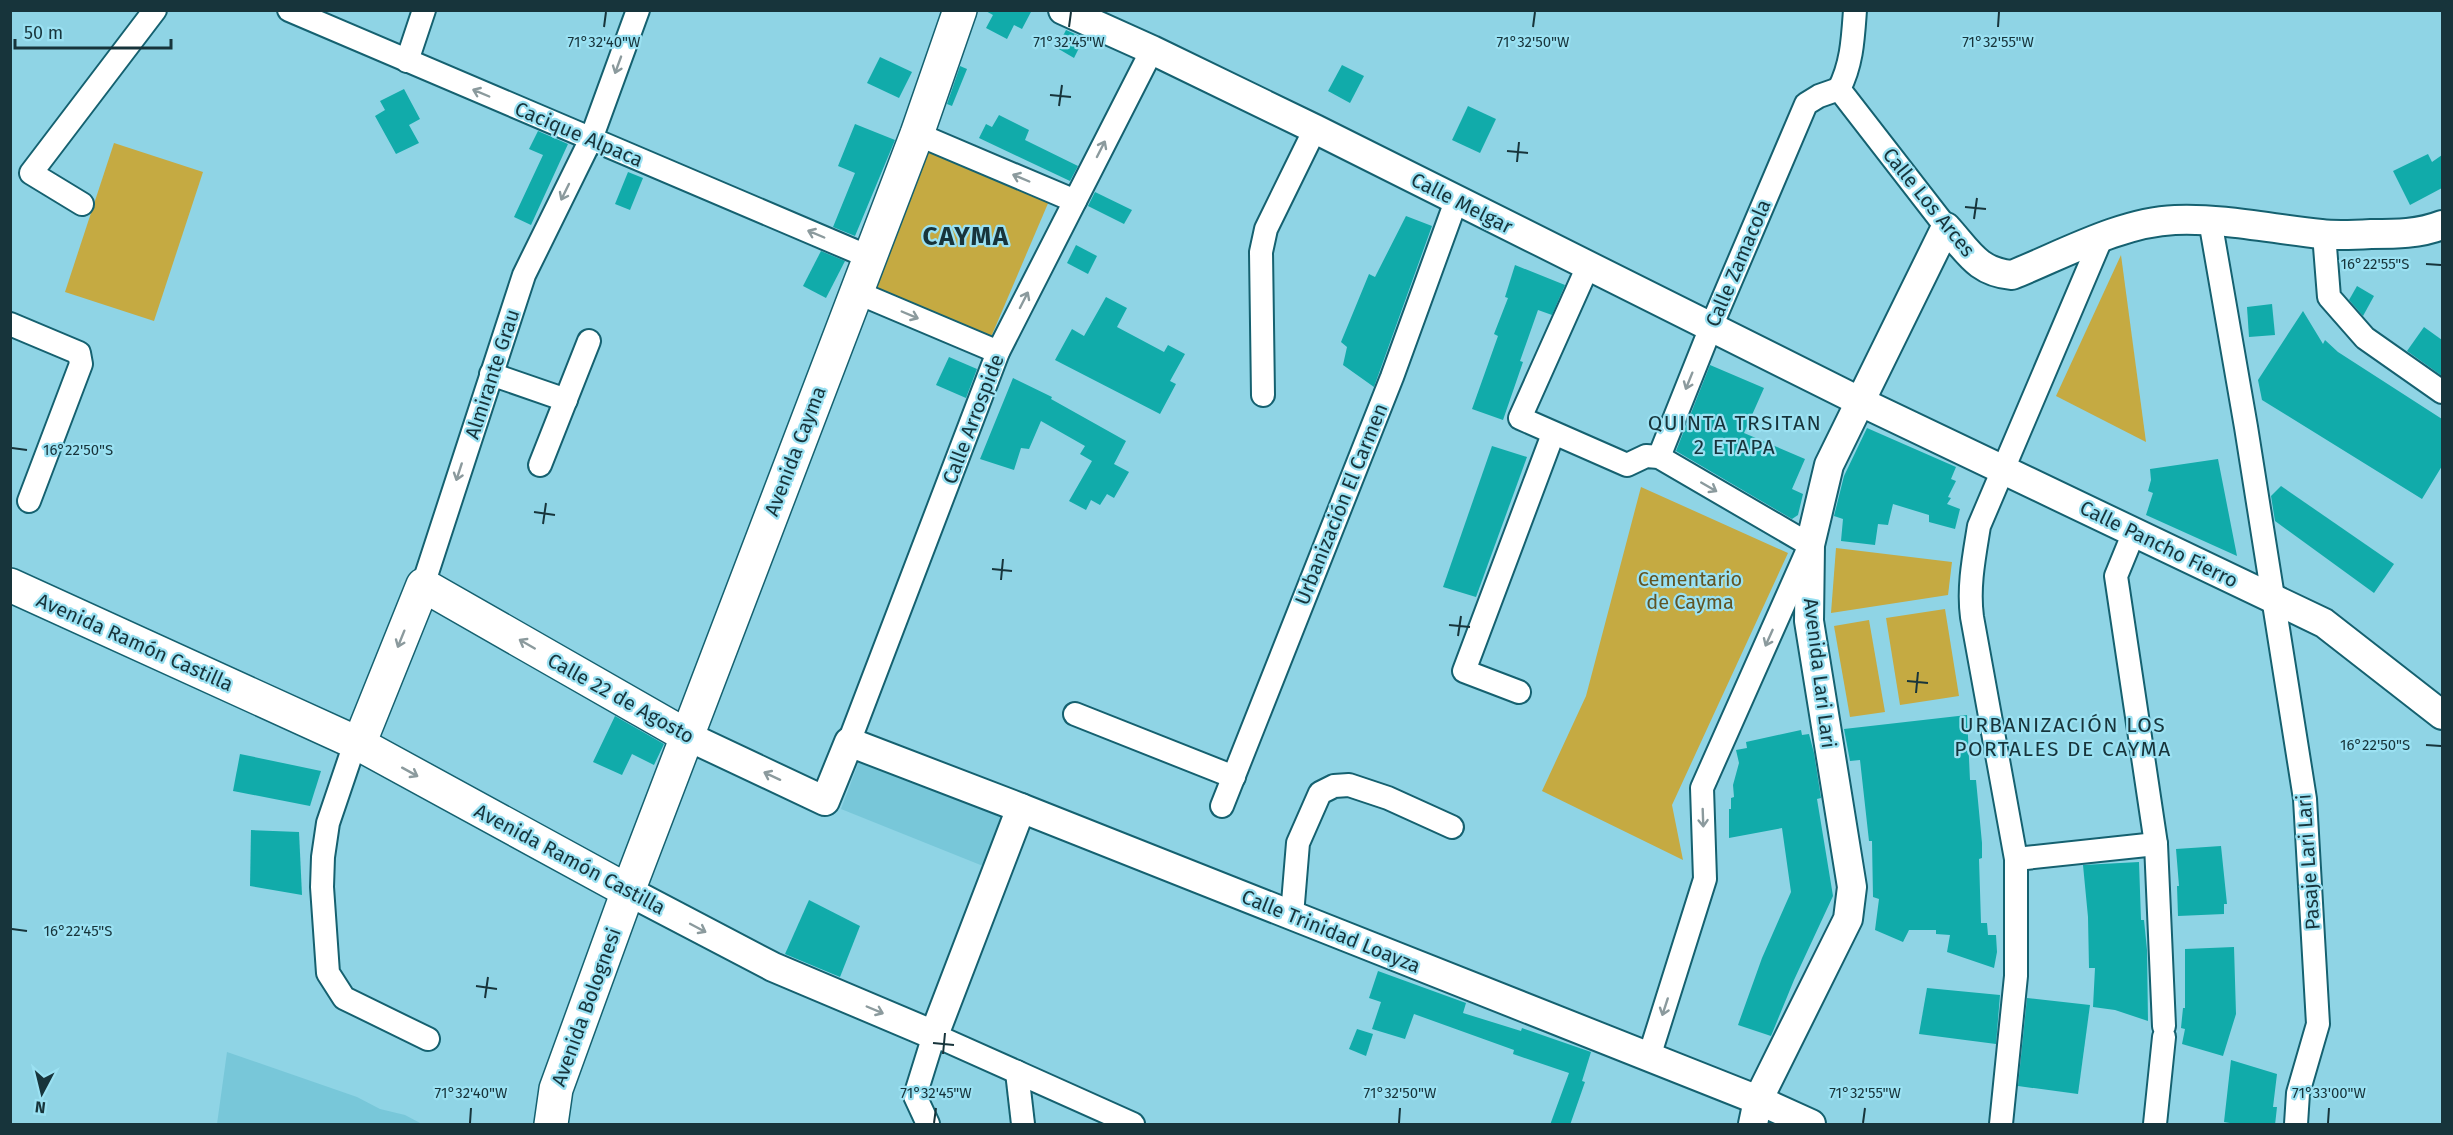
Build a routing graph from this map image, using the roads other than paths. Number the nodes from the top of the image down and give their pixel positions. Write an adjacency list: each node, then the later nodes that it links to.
1 (155, 10): 17 (street)
2 (289, 10): 8 (street, Cacique Alpaca)
3 (424, 10): 10 (street)
4 (638, 10): 14 (street, Almirante Grau, one-way to 14)
5 (960, 10): 13 (main road, Avenida Cayma)
6 (1063, 10): 9 (street, Calle Melgar)
7 (1855, 10): 11 (street)
8 (328, 18): 10 (street, Cacique Alpaca)
9 (1152, 50): 12 (street, Calle Melgar); 15 (street, Calle Arrospide, one-way to 9)
10 (407, 61): 14 (street, Cacique Alpaca, one-way to 10)
11 (1839, 89): 20 (street, Calle Los Arces); 27 (street, Calle Zamacola)
12 (1315, 129): 16 (street, Calle Melgar); 32 (street)
13 (917, 134): 15 (street, one-way to 13); 23 (main road, Avenida Cayma)
14 (591, 139): 23 (street, Cacique Alpaca, one-way to 14); 30 (street, Almirante Grau, one-way to 30)
15 (1075, 201): 29 (street, Calle Arrospide, one-way to 15)
16 (1456, 201): 24 (street, Calle Melgar); 52 (street, Urbanización El Carmen)
17 (82, 204)
18 (2210, 220): 21 (street, Calle Los Arces); 22 (street, Calle Los Arces); 44 (street)
19 (2442, 225): 21 (street, Calle Los Arces)
20 (1946, 227): 22 (street, Calle Los Arces); 34 (street, Avenida Lari Lari)
21 (2324, 234): 31 (street)
22 (2101, 239): 38 (street)
23 (869, 257): 25 (main road, Avenida Cayma)
24 (1588, 266): 27 (street, Calle Melgar); 35 (street)
25 (856, 292): 29 (street, one-way to 29); 49 (main road, Avenida Cayma)
26 (10, 324): 39 (street)
27 (1711, 327): 34 (street, Calle Melgar); 36 (street, Calle Zamacola, one-way to 36)
28 (589, 340): 33 (street)
29 (998, 352): 50 (street, Calle Arrospide)
30 (491, 374): 33 (street); 43 (street, Almirante Grau, one-way to 43)
31 (2442, 392)
32 (1263, 395)
33 (566, 400): 37 (street)
34 (1859, 400): 38 (street, Calle Pancho Fierro); 41 (street, Avenida Lari Lari)
35 (1553, 434): 36 (street); 46 (street)
36 (1659, 457): 41 (street, one-way to 41)
37 (540, 465)
38 (2004, 470): 40 (street, Calle Pancho Fierro); 58 (street)
39 (29, 501)
40 (2134, 532): 44 (street, Calle Pancho Fierro); 57 (street)
41 (1810, 546): 45 (street, Avenida Lari Lari)
42 (10, 585): 51 (main road, Avenida Ramón Castilla)
43 (423, 585): 49 (main road, Calle 22 de Agosto, one-way to 43); 51 (main road, Almirante Grau, one-way to 51)
44 (2273, 599): 48 (street, Calle Pancho Fierro); 73 (street, Pasaje Lari Lari)
45 (1798, 605): 63 (street, one-way to 63); 65 (street, Avenida Lari Lari)
46 (1519, 692)
47 (1076, 714): 52 (street)
48 (2442, 715)
49 (687, 736): 53 (street, Calle 22 de Agosto, one-way to 49); 59 (main road, Avenida Cayma)
50 (849, 742): 53 (street, Calle Arrospide); 55 (street, Calle Trinidad Loayza)
51 (358, 744): 59 (main road, Avenida Ramón Castilla, one-way to 59); 62 (street)
52 (1234, 777): 54 (street, Urbanización El Carmen)
53 (825, 801)
54 (1222, 806)
55 (1021, 808): 60 (street, Calle Trinidad Loayza); 61 (street)
56 (1452, 826): 60 (street)
57 (2156, 844): 58 (street); 72 (street)
58 (2016, 859): 71 (street)
59 (628, 891): 61 (street, Avenida Ramón Castilla, one-way to 61); 66 (main road, Avenida Bolognesi)
60 (1292, 915): 63 (street, Calle Trinidad Loayza)
61 (934, 1035): 64 (street, Avenida Ramón Castilla); 67 (street)
62 (428, 1039)
63 (1649, 1057): 65 (street, Calle Trinidad Loayza)
64 (1017, 1072): 68 (street); 69 (street, Avenida Ramón Castilla)
65 (1756, 1112): 70 (street, Calle Trinidad Loayza)
66 (551, 1125)
67 (928, 1125)
68 (1023, 1125)
69 (1133, 1125)
70 (1811, 1125)
71 (2001, 1125)
72 (2155, 1125)
73 (2296, 1125)

